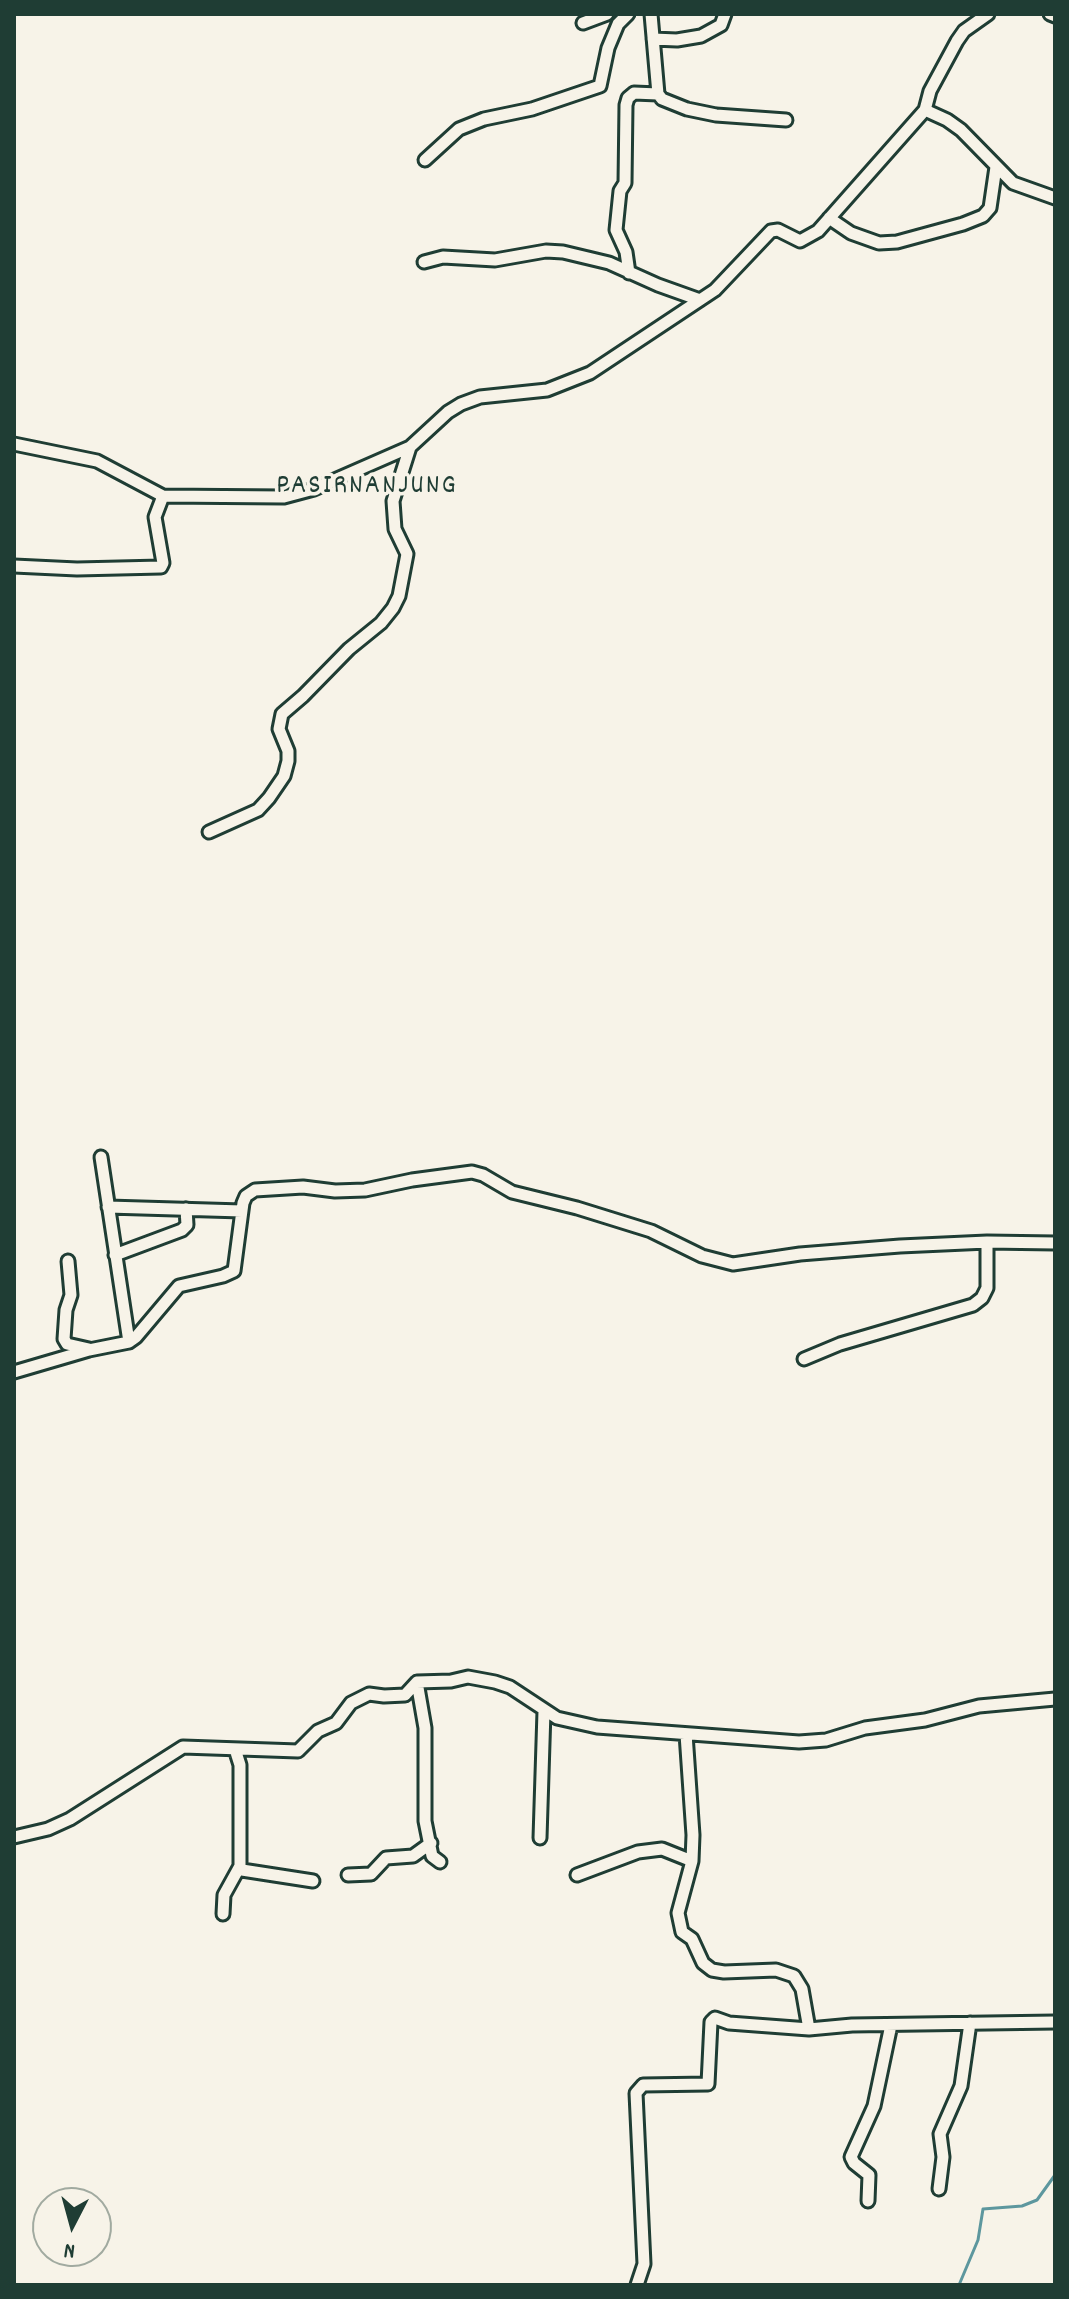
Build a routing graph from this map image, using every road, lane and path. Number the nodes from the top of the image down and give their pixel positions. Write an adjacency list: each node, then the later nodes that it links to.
1 (607, 14): 6 (street)
2 (628, 14): 11 (street)
3 (651, 14): 7 (street)
4 (725, 14): 7 (street)
5 (988, 14): 9 (street)
6 (583, 23)
7 (653, 39): 8 (street)
8 (658, 94): 10 (street); 16 (street)
9 (925, 110): 12 (street); 14 (street)
10 (786, 120)
11 (425, 160)
12 (996, 167): 13 (street); 14 (street)
13 (1055, 198)
14 (829, 218): 17 (street)
15 (424, 262): 16 (street)
16 (629, 273): 17 (street)
17 (700, 300): 19 (street)
18 (14, 444): 20 (street)
19 (410, 447): 20 (street); 22 (street)
20 (163, 496): 21 (street)
21 (14, 566)
22 (209, 832)
23 (101, 1157): 24 (street)
24 (108, 1207): 25 (street); 29 (street)
25 (186, 1209): 26 (street); 29 (street)
26 (242, 1211): 27 (street); 31 (street)
27 (987, 1242): 28 (street); 33 (street)
28 (1055, 1243)
29 (115, 1255): 31 (street)
30 (68, 1261): 32 (street)
31 (129, 1342): 32 (street)
32 (89, 1350): 34 (street)
33 (804, 1359)
34 (14, 1372)
35 (417, 1682): 37 (street); 39 (street); 42 (street)
36 (1055, 1699): 38 (street)
37 (544, 1711): 38 (street); 41 (street)
38 (686, 1734): 43 (street)
39 (235, 1749): 40 (street); 45 (street)
40 (14, 1837)
41 (540, 1838)
42 (431, 1843): 44 (street); 46 (street)
43 (692, 1861): 47 (street); 53 (street)
44 (440, 1862)
45 (240, 1866): 48 (street); 49 (street)
46 (348, 1875)
47 (577, 1875)
48 (313, 1881)
49 (223, 1914)
50 (1055, 2022): 51 (street)
51 (970, 2023): 52 (street); 54 (street)
52 (891, 2025): 53 (street); 55 (street)
53 (809, 2029): 56 (street)
54 (939, 2189)
55 (868, 2201)
56 (637, 2285)

